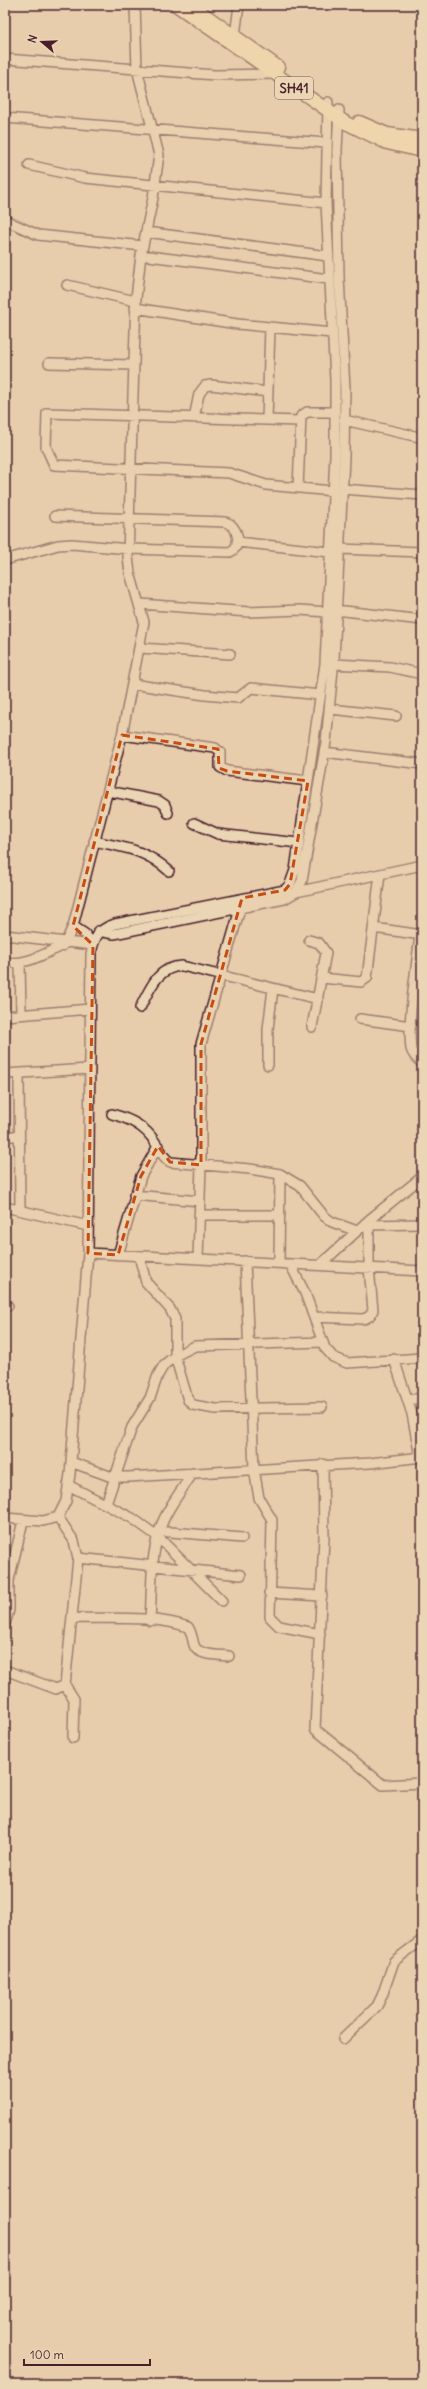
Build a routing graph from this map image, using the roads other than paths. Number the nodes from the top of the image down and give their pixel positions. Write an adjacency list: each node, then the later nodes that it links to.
1 (135, 5): 7 (street)
2 (176, 5): 8 (main road, SH41)
3 (191, 5): 5 (main road, SH41)
4 (239, 5): 5 (street)
5 (235, 36): 9 (main road, SH41)
6 (5, 59): 7 (street)
7 (137, 69): 8 (street); 12 (street)
8 (275, 74): 9 (main road, SH41)
9 (327, 106): 10 (main road, SH41); 14 (street)
10 (339, 114): 13 (main road, SH41); 15 (main road, SH41); 35 (street)
11 (5, 118): 12 (street)
12 (153, 129): 14 (street); 17 (street)
13 (422, 139)
14 (326, 143): 18 (street)
15 (422, 151)
16 (29, 165): 17 (street)
17 (155, 184): 18 (street); 20 (street)
18 (326, 203): 22 (street)
19 (5, 220): 21 (street)
20 (146, 232): 21 (street); 22 (street)
21 (142, 250): 23 (street); 25 (street)
22 (328, 256): 23 (street)
23 (329, 279): 27 (street)
24 (68, 285): 25 (street)
25 (135, 305): 26 (street); 29 (street)
26 (270, 328): 27 (street); 30 (street)
27 (332, 333): 31 (street)
28 (49, 363): 29 (street)
29 (133, 365): 32 (street)
30 (268, 392): 33 (street); 34 (street)
31 (335, 412): 36 (street); 40 (street)
32 (132, 417): 33 (street); 38 (street); 38 (street)
33 (194, 418): 34 (street)
34 (267, 420): 36 (street)
35 (344, 420): 37 (street); 40 (street)
36 (300, 421): 39 (street)
37 (419, 437)
38 (130, 469): 39 (street); 43 (street)
39 (298, 488): 40 (street)
40 (338, 490): 41 (street); 46 (street)
41 (422, 495)
42 (55, 516): 43 (street)
43 (129, 520): 44 (street); 45 (street)
44 (237, 542): 45 (street); 46 (street)
45 (128, 549): 48 (street); 49 (street)
46 (335, 551): 47 (street); 50 (street)
47 (422, 552)
48 (5, 560)
49 (140, 604): 50 (street); 52 (street)
50 (332, 611): 51 (street); 54 (street); 57 (street)
51 (422, 620)
52 (140, 648): 53 (street); 56 (street)
53 (230, 654)
54 (334, 664): 55 (street); 58 (street)
55 (422, 674)
56 (132, 684): 57 (street); 60 (street)
57 (320, 695): 63 (street)
58 (330, 709): 59 (street); 61 (street)
59 (396, 716)
60 (122, 735): 63 (street); 64 (street)
61 (324, 752): 62 (street); 72 (street)
62 (422, 764)
63 (308, 781): 68 (street)
64 (108, 791): 65 (street); 67 (street)
65 (168, 813)
66 (194, 823): 68 (street)
67 (94, 841): 70 (street); 74 (street)
68 (299, 843): 76 (street)
69 (422, 865): 71 (street)
70 (169, 871)
71 (380, 874): 72 (street); 75 (street)
72 (296, 892): 73 (street)
73 (240, 909): 76 (street); 84 (street)
74 (73, 926): 80 (street); 81 (street)
75 (374, 928): 77 (street); 85 (street)
76 (98, 931): 81 (street)
77 (421, 935): 93 (street)
78 (5, 936): 80 (street)
79 (309, 940): 85 (street)
80 (66, 942): 81 (street); 83 (street)
81 (93, 945): 89 (street)
82 (5, 962): 83 (street)
83 (20, 964): 90 (street)
84 (222, 977): 86 (street); 88 (street); 104 (street)
85 (322, 978): 87 (street)
86 (273, 989): 87 (street); 96 (street)
87 (318, 999): 94 (street)
88 (140, 1008)
89 (90, 1009): 90 (street); 97 (street)
90 (21, 1014): 91 (street)
91 (5, 1016)
92 (360, 1018): 93 (street)
93 (411, 1026): 95 (street)
94 (312, 1027)
95 (422, 1063)
96 (268, 1065)
97 (90, 1069): 99 (street); 115 (street)
98 (5, 1074): 99 (street)
99 (19, 1074): 102 (street)
100 (112, 1114): 103 (street)
101 (5, 1136): 102 (street)
102 (19, 1136): 110 (street)
103 (158, 1146): 104 (street); 107 (street)
104 (201, 1165): 105 (street); 108 (street)
105 (280, 1174): 112 (street); 116 (street)
106 (422, 1177): 113 (street)
107 (134, 1195): 108 (street); 118 (street)
108 (200, 1201): 111 (street)
109 (5, 1207): 110 (street)
110 (20, 1210): 115 (street)
111 (200, 1215): 112 (street); 120 (street)
112 (280, 1215): 122 (street)
113 (369, 1223): 114 (street); 116 (street); 125 (street)
114 (422, 1224)
115 (88, 1226): 117 (street)
116 (357, 1231): 124 (street)
117 (88, 1253): 118 (street); 138 (street)
118 (118, 1255): 119 (street)
119 (139, 1256): 120 (street); 130 (street)
120 (198, 1259): 121 (street)
121 (245, 1261): 122 (street); 129 (street)
122 (279, 1263): 123 (street)
123 (290, 1264): 124 (street); 127 (street)
124 (320, 1265): 125 (street)
125 (369, 1268): 126 (street); 127 (street)
126 (422, 1270)
127 (314, 1317): 128 (street)
128 (324, 1342): 129 (street); 132 (street)
129 (247, 1344): 130 (street); 136 (street)
130 (175, 1356): 136 (street); 142 (street)
131 (422, 1358): 132 (street)
132 (394, 1359): 134 (street)
133 (422, 1398): 134 (street)
134 (408, 1400): 137 (street)
135 (322, 1407): 136 (street)
136 (251, 1408): 140 (street)
137 (421, 1457): 139 (street)
138 (71, 1462): 142 (street); 143 (street)
139 (323, 1464): 140 (street); 156 (street)
140 (254, 1469): 141 (street); 155 (street)
141 (193, 1473): 142 (street); 148 (street)
142 (115, 1477): 144 (street)
143 (68, 1485): 144 (street); 145 (street)
144 (106, 1504): 148 (street)
145 (58, 1517): 147 (street); 150 (street)
146 (5, 1518): 147 (street)
147 (24, 1521): 154 (street)
148 (158, 1533): 149 (street); 151 (street); 152 (street)
149 (242, 1538)
150 (78, 1558): 151 (street); 158 (street)
151 (154, 1566): 152 (street); 159 (street)
152 (190, 1568): 153 (street); 157 (street)
153 (241, 1575)
154 (7, 1580): 160 (street)
155 (269, 1593): 156 (street); 161 (street)
156 (322, 1596): 161 (street)
157 (222, 1601)
158 (72, 1618): 159 (street); 164 (street)
159 (150, 1621): 162 (street)
160 (5, 1624)
161 (320, 1634): 166 (street)
162 (228, 1656)
163 (5, 1670): 164 (street)
164 (64, 1685): 165 (street)
165 (73, 1738)
166 (422, 1783)
167 (422, 1940): 168 (street)
168 (343, 2039)

